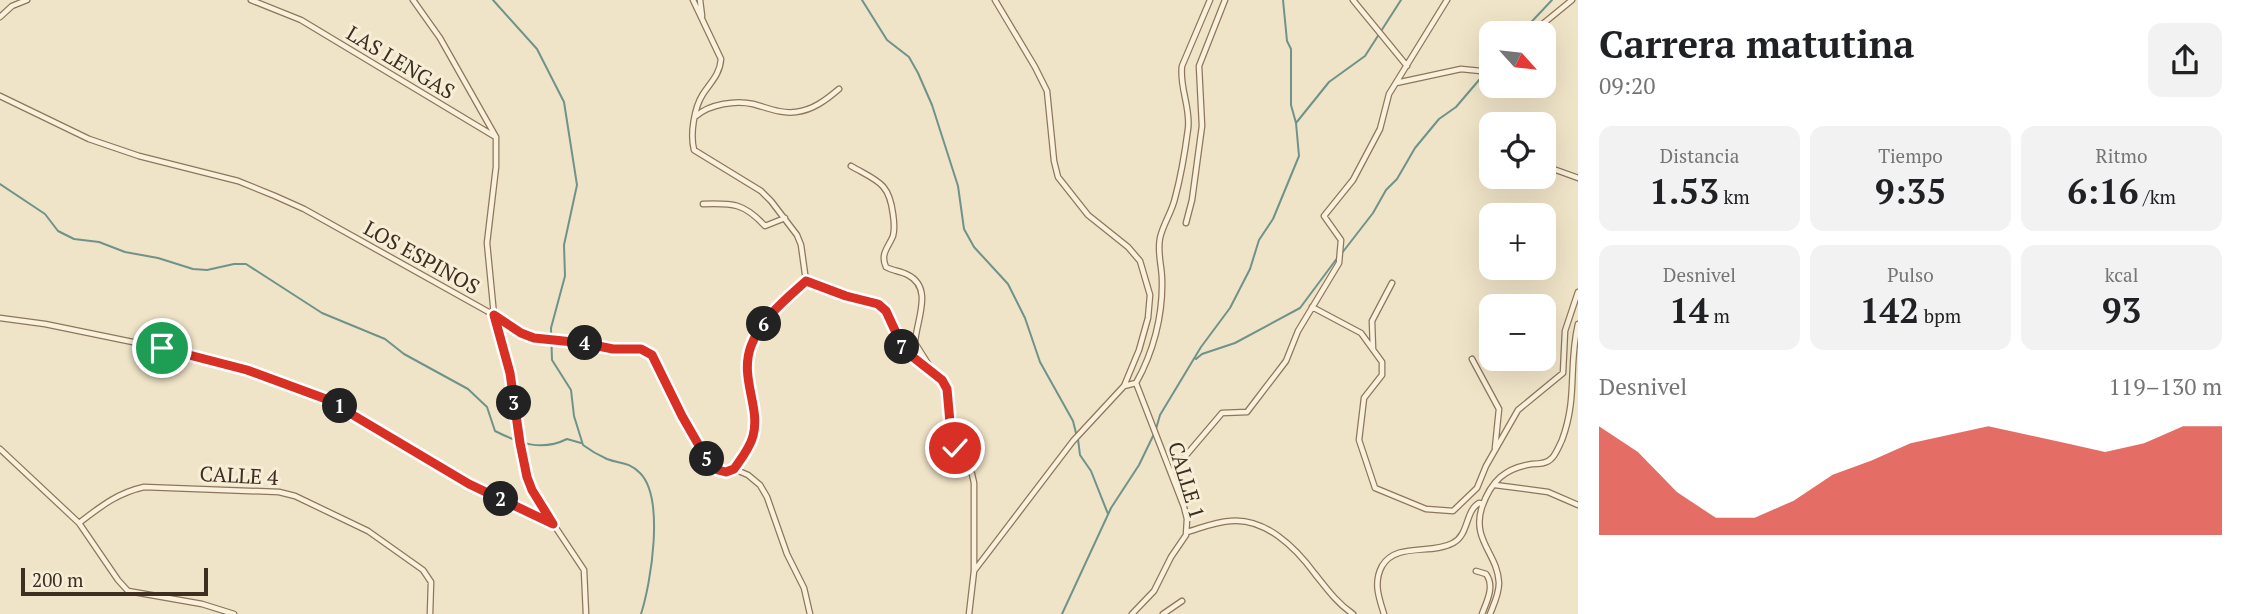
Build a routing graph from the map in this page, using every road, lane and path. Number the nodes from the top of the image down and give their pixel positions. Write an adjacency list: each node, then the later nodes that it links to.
1 (27, 0): 12 (street)
2 (251, 0): 21 (street, LAS LENGAS)
3 (413, 0): 21 (street)
4 (693, 0): 13 (street)
5 (700, 0): 13 (street)
6 (995, 0): 39 (street)
7 (1210, 0): 38 (street)
8 (1225, 0): 27 (street)
9 (1353, 0): 15 (street)
10 (1447, 0): 15 (street)
11 (1572, 0): 14 (street)
12 (0, 17)
13 (702, 21): 20 (street)
14 (1546, 21)
15 (1407, 66): 17 (street)
16 (1479, 71): 17 (street)
17 (1396, 83): 31 (street)
18 (839, 89): 20 (street)
19 (0, 96): 32 (street, LOS ESPINOS)
20 (695, 116): 26 (street)
21 (496, 137): 32 (street)
22 (851, 166): 37 (street)
23 (1556, 170): 24 (street)
24 (1578, 178)
25 (703, 204): 26 (street)
26 (785, 218): 28 (street)
27 (1186, 223)
28 (806, 281): 37 (street); 42 (street)
29 (1392, 283): 35 (street)
30 (1578, 292): 41 (street)
31 (1312, 307): 35 (street); 43 (street)
32 (494, 315): 42 (street, LOS ESPINOS); 48 (street)
33 (0, 318): 48 (street)
34 (1578, 324): 44 (street)
35 (1373, 350): 41 (street)
36 (1472, 359): 41 (street)
37 (935, 374): 50 (street)
38 (1136, 383): 39 (street); 43 (street, CALLE 1)
39 (1124, 386): 50 (street)
40 (0, 449): 47 (street)
41 (1494, 453)
42 (734, 469): 56 (street, LOS ESPINOS)
43 (1171, 473): 49 (street, CALLE 1)
44 (1494, 485): 45 (street); 46 (street)
45 (1483, 505): 61 (street); 63 (street)
46 (1578, 505)
47 (79, 523): 53 (street); 54 (street, CALLE 4)
48 (553, 524): 55 (street)
49 (1187, 532): 58 (street, CALLE 1); 60 (street)
50 (974, 571): 57 (street)
51 (1476, 571): 62 (street)
52 (1182, 601): 59 (street)
53 (234, 614)
54 (430, 614)
55 (586, 614)
56 (810, 614)
57 (969, 614)
58 (1132, 614)
59 (1163, 614)
60 (1353, 614)
61 (1384, 614)
62 (1482, 614)
63 (1490, 614)

